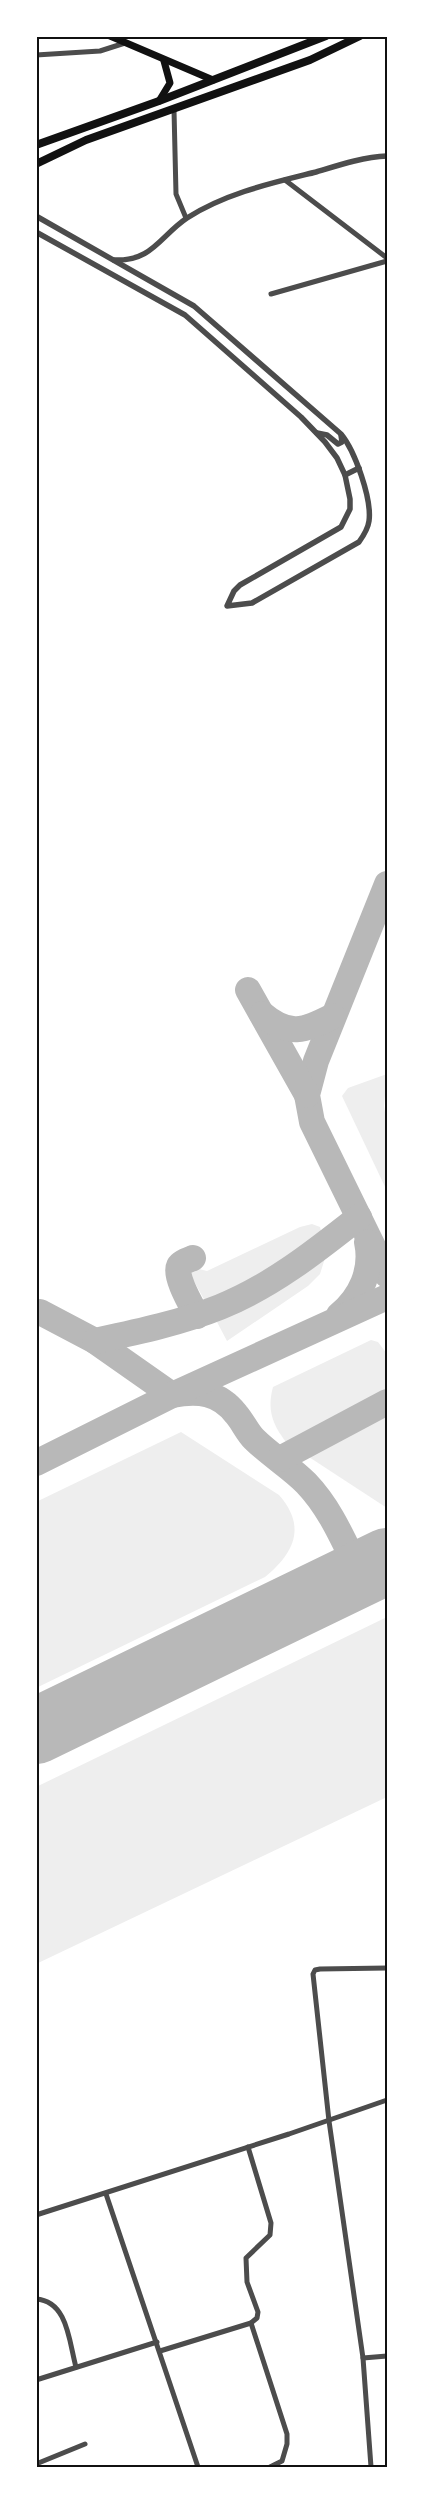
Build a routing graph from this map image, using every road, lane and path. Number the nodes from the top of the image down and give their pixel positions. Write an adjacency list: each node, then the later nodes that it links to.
1 (110, 36): 4 (main road)
2 (326, 36): 7 (main road)
3 (360, 36): 9 (main road)
4 (125, 42): 5 (street); 6 (main road)
5 (36, 55)
6 (164, 61): 7 (main road); 8 (main road)
7 (213, 80): 8 (main road)
8 (159, 101): 10 (main road)
9 (174, 110): 12 (main road); 15 (street)
10 (36, 145)
11 (387, 156): 13 (street)
12 (36, 164)
13 (285, 180): 15 (street); 18 (street)
14 (36, 216): 17 (street)
15 (186, 218): 17 (street)
16 (36, 232): 21 (street)
17 (112, 260): 20 (street)
18 (387, 260): 19 (street)
19 (271, 294)
20 (302, 400): 21 (street); 23 (street)
21 (293, 410): 22 (street)
22 (317, 433): 23 (street); 25 (street)
23 (341, 434): 24 (street)
24 (359, 468): 25 (street); 25 (street)
25 (345, 475)
26 (387, 1968): 28 (street)
27 (387, 2100): 28 (street)
28 (329, 2121): 29 (street); 37 (street)
29 (248, 2147): 30 (street); 33 (street)
30 (106, 2194): 31 (street); 34 (street)
31 (36, 2215)
32 (36, 2299): 38 (street)
33 (251, 2323): 35 (street); 43 (street)
34 (157, 2342): 35 (street); 38 (street)
35 (160, 2351): 42 (street)
36 (387, 2356): 37 (street)
37 (363, 2358): 44 (street)
38 (76, 2367): 39 (street)
39 (36, 2380)
40 (86, 2444): 41 (street)
41 (36, 2464)
42 (198, 2467)
43 (270, 2467)
44 (371, 2467)

